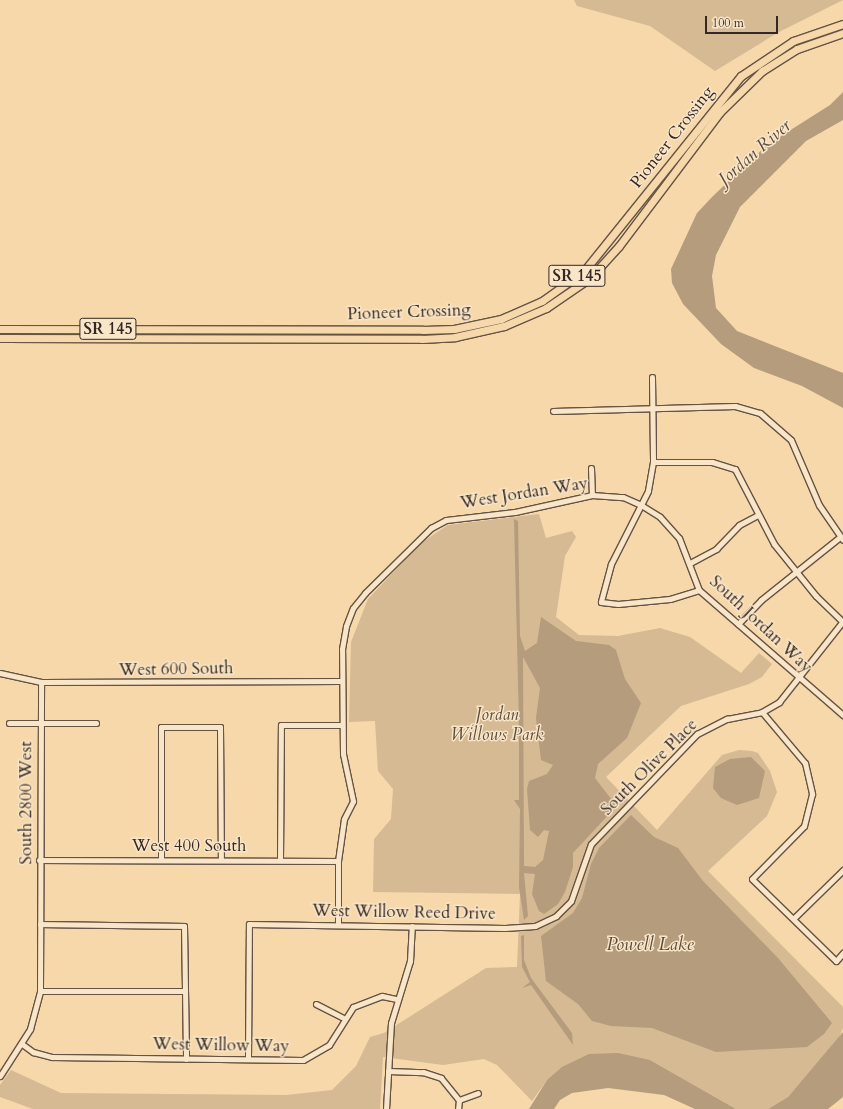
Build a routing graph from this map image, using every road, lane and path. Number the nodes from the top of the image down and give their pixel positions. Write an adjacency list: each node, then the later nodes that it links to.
1 (843, 24): 3 (highway, Pioneer Crossing / SR 145)
2 (843, 33): 4 (highway, Pioneer Crossing / SR 145)
3 (0, 329)
4 (0, 338)
5 (652, 377): 6 (street)
6 (652, 406): 7 (street); 8 (street); 14 (street)
7 (553, 411)
8 (653, 462): 12 (street); 13 (street)
9 (591, 468): 10 (street)
10 (592, 495): 11 (street, West Jordan Way); 22 (street, West Jordan Way)
11 (623, 497): 12 (street, South Jordan Way)
12 (641, 505): 15 (street, South Jordan Way); 17 (street)
13 (758, 515): 15 (street); 16 (street)
14 (842, 539): 16 (street)
15 (690, 563): 17 (street, South Jordan Way)
16 (796, 572): 18 (street); 19 (street)
17 (699, 590): 19 (street, South Jordan Way)
18 (843, 622): 21 (street, South Olive Place)
19 (738, 624): 21 (street, South Jordan Way)
20 (0, 673): 23 (street, West 600 South)
21 (796, 677): 24 (street, South Olive Place); 25 (street, South Jordan Way)
22 (342, 680): 23 (street, West 600 South); 29 (street)
23 (41, 682): 27 (street, South 2800 West)
24 (762, 712): 36 (street, South Olive Place); 37 (street)
25 (843, 716)
26 (9, 723): 27 (street)
27 (41, 723): 28 (street); 30 (street, South 2800 West)
28 (96, 723)
29 (342, 725): 33 (street); 34 (street)
30 (39, 860): 31 (street, West 400 South); 38 (street, South 2800 West)
31 (161, 860): 32 (street, West 400 South); 32 (street)
32 (221, 860): 33 (street, West 400 South)
33 (280, 860): 34 (street, West 400 South)
34 (338, 861): 39 (street)
35 (843, 870): 37 (street)
36 (556, 916): 40 (street, West Willow Reed Drive)
37 (794, 918): 41 (street)
38 (40, 924): 42 (street, South 2800 West); 43 (street)
39 (338, 925): 40 (street, West Willow Reed Drive); 49 (street, West Willow Reed Drive)
40 (412, 926): 44 (street)
41 (843, 953)
42 (40, 991): 43 (street); 47 (street, South 2800 West)
43 (185, 991): 48 (street)
44 (396, 999): 46 (street, West Willow Way); 50 (street)
45 (316, 1004): 46 (street)
46 (343, 1018): 49 (street, West Willow Way)
47 (22, 1044): 48 (street, West Willow Way); 51 (street, South 2800 West)
48 (186, 1059): 49 (street, West Willow Way)
49 (248, 1059)
50 (388, 1071): 53 (street); 54 (street)
51 (0, 1076)
52 (478, 1093): 53 (street)
53 (459, 1100): 55 (street)
54 (386, 1109)
55 (458, 1109)

